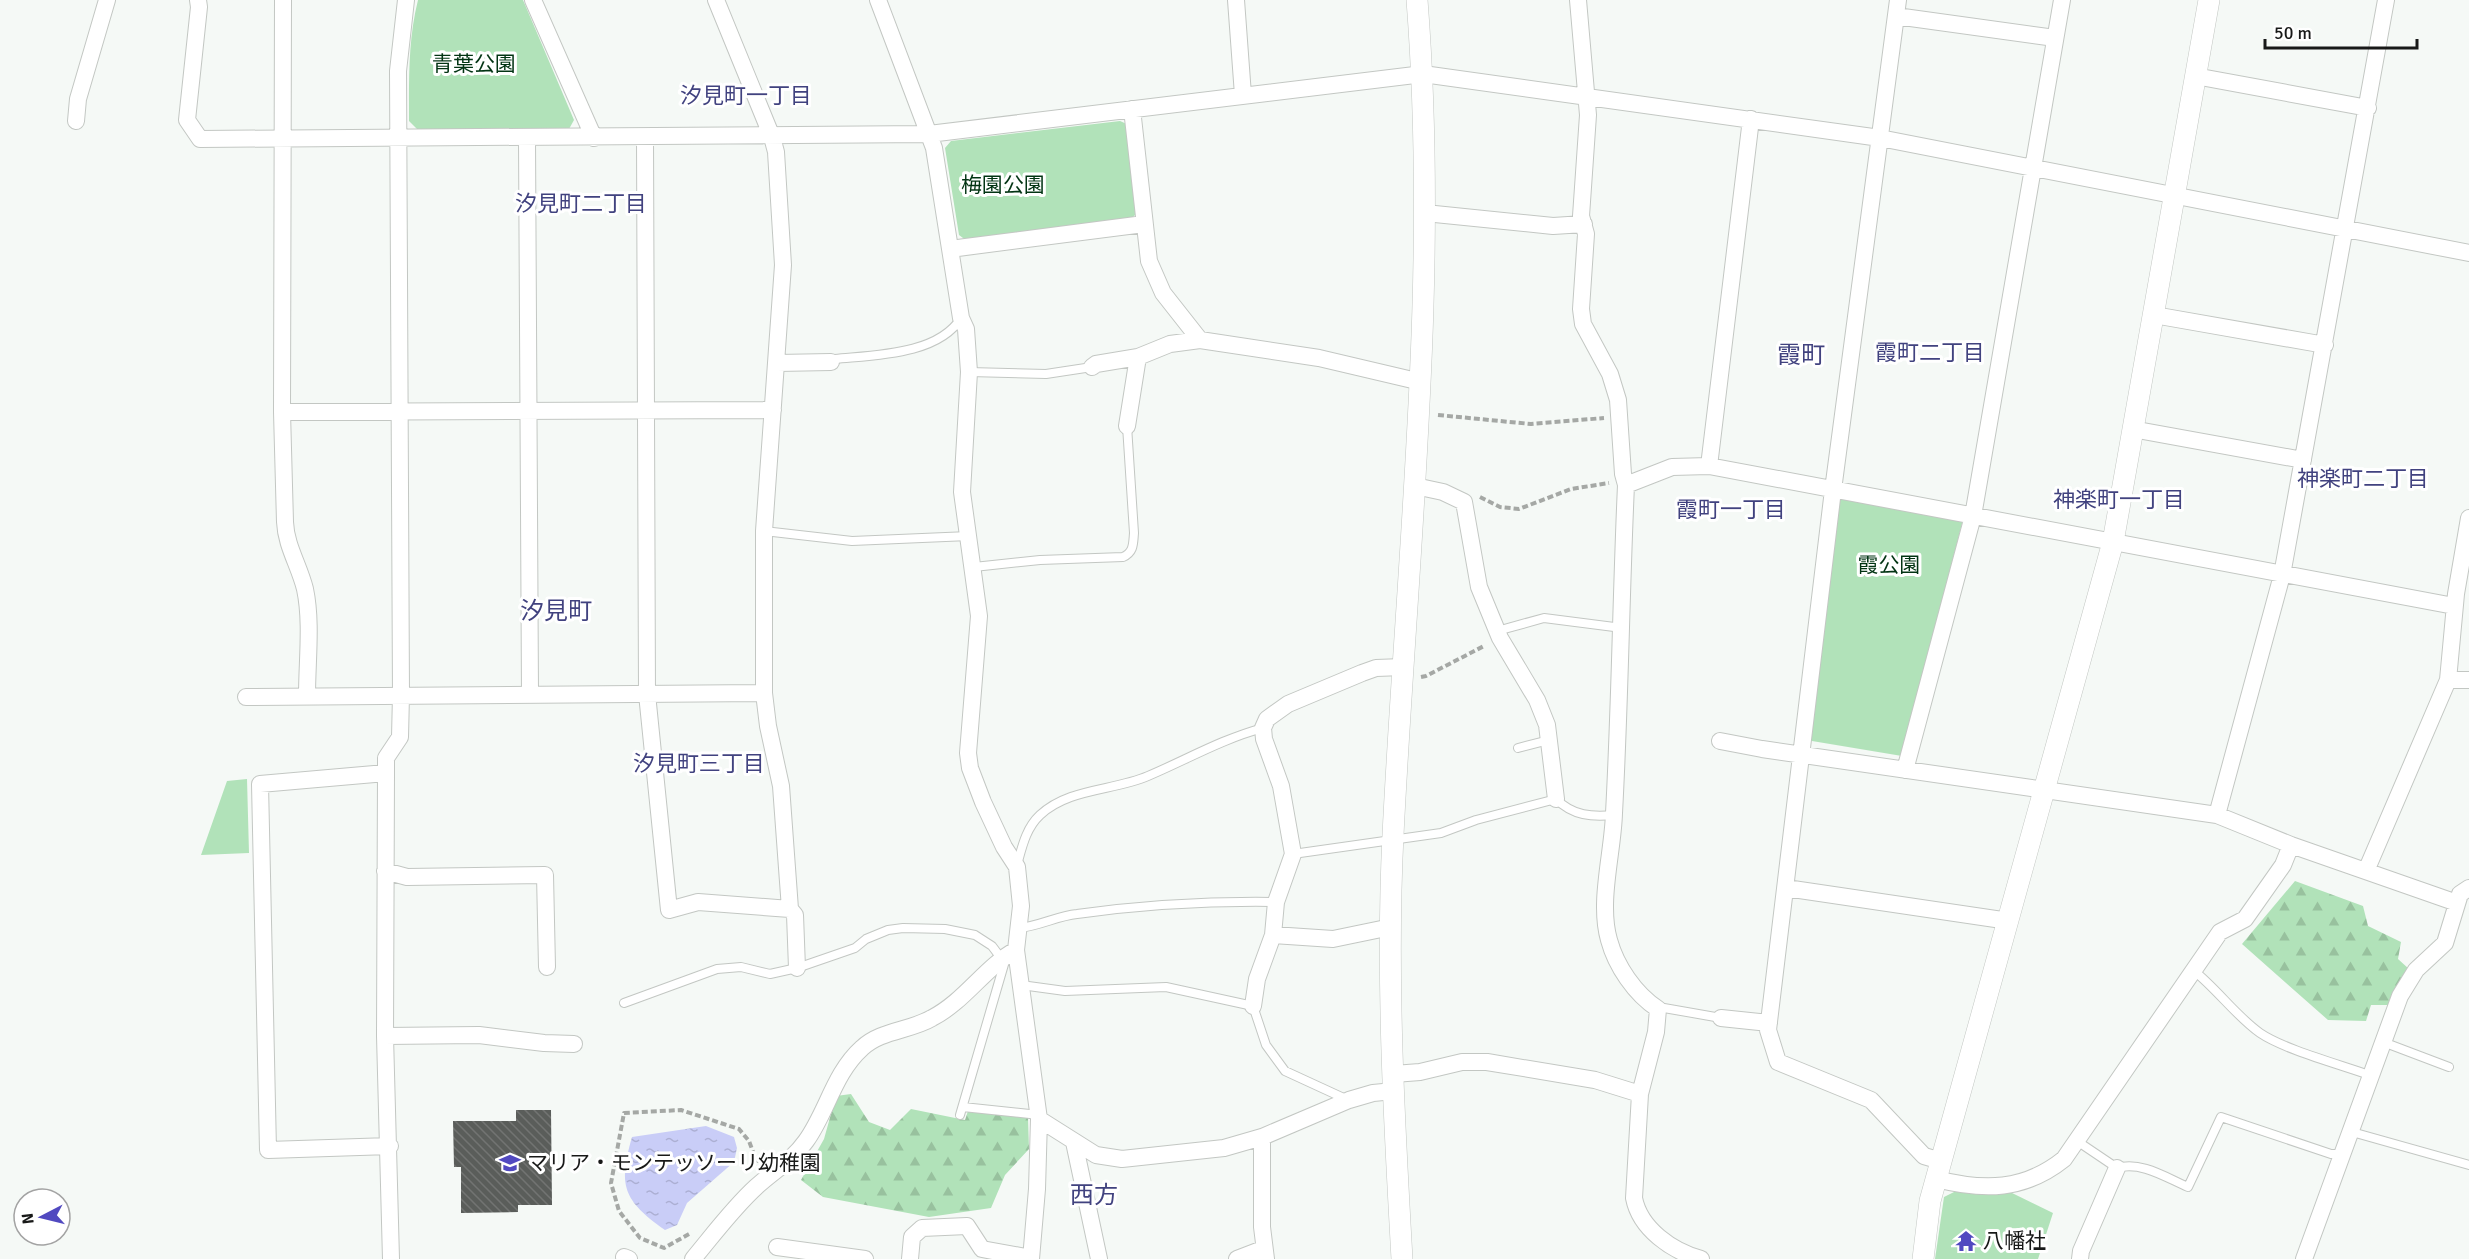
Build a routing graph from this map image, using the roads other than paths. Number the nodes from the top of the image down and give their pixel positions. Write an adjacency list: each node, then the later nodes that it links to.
1 (106, 0): 23 (street)
2 (198, 0): 31 (street)
3 (283, 0): 31 (street)
4 (406, 0): 29 (street)
5 (533, 0): 26 (street)
6 (716, 0): 25 (street)
7 (878, 0): 24 (street)
8 (1236, 0): 18 (street)
9 (1417, 0): 16 (street)
10 (1578, 0): 19 (street)
11 (2061, 0): 15 (street)
12 (2209, 0): 17 (street)
13 (2386, 0): 20 (street)
14 (1897, 8): 15 (street); 28 (street)
15 (2055, 38): 32 (street)
16 (1423, 74): 18 (street); 19 (street); 34 (street)
17 (2195, 76): 20 (street); 33 (street)
18 (1243, 95): 21 (street)
19 (1588, 96): 22 (street); 36 (street)
20 (2368, 108): 37 (street)
21 (1132, 110): 24 (street); 35 (street)
22 (1752, 119): 28 (street); 58 (street)
23 (76, 121)
24 (929, 134): 25 (street); 38 (street)
25 (772, 137): 27 (street); 46 (street)
26 (594, 138): 27 (street); 30 (street)
27 (645, 138): 50 (street)
28 (1880, 138): 32 (street); 61 (street)
29 (400, 139): 30 (street); 31 (street); 54 (street)
30 (527, 139): 52 (street)
31 (281, 141): 53 (street)
32 (2032, 169): 33 (street); 62 (street)
33 (2175, 195): 37 (street); 40 (street)
34 (1425, 213): 36 (street); 49 (street)
35 (1144, 224): 38 (street); 42 (street)
36 (1584, 224): 59 (street)
37 (2345, 228): 39 (street); 43 (street)
38 (950, 249): 41 (street)
39 (2469, 253)
40 (2154, 315): 43 (street); 56 (street)
41 (961, 318): 45 (lane); 48 (street)
42 (1200, 340): 44 (street); 49 (street)
43 (2325, 345): 57 (street)
44 (1138, 357): 47 (street); 55 (street)
45 (831, 362): 46 (street)
46 (777, 363): 51 (street)
47 (1092, 367): 48 (lane)
48 (969, 372): 65 (street)
49 (1421, 382): 60 (street)
50 (646, 410): 51 (street); 52 (street); 77 (street)
51 (773, 410): 64 (street)
52 (528, 411): 54 (street); 76 (street)
53 (282, 412): 54 (street); 78 (street)
54 (400, 412): 79 (street)
55 (1127, 426): 67 (lane)
56 (2132, 429): 57 (street); 66 (street)
57 (2303, 460): 68 (street)
58 (1708, 465): 59 (street); 61 (street)
59 (1626, 483): 70 (street)
60 (1415, 486): 71 (street); 72 (street)
61 (1833, 490): 62 (street); 85 (street)
62 (1973, 516): 66 (street); 86 (street)
63 (2469, 518): 69 (street)
64 (764, 531): 65 (lane); 75 (street)
65 (969, 536): 67 (street)
66 (2113, 542): 68 (street); 88 (street)
67 (974, 567): 95 (street)
68 (2282, 574): 69 (street); 91 (street)
69 (2454, 606): 73 (street)
70 (1622, 628): 71 (lane); 90 (street)
71 (1499, 634): 82 (street)
72 (1403, 672): 81 (street); 92 (street)
73 (2448, 680): 74 (street); 97 (street)
74 (2469, 681)
75 (764, 693): 77 (street); 102 (street)
76 (530, 694): 77 (street); 79 (street)
77 (647, 694): 102 (street)
78 (307, 696): 79 (street); 80 (street)
79 (402, 696): 87 (street)
80 (246, 697)
81 (1263, 728): 94 (street); 95 (lane)
82 (1549, 740): 84 (lane); 89 (street)
83 (1720, 741): 85 (street)
84 (1518, 748)
85 (1803, 755): 86 (street); 98 (street)
86 (1905, 770): 88 (street)
87 (386, 773): 96 (street); 130 (street)
88 (2043, 789): 91 (street); 103 (street)
89 (1556, 800): 90 (lane); 92 (lane)
90 (1614, 815): 114 (street)
91 (2217, 815): 93 (street)
92 (1392, 838): 94 (lane); 104 (street)
93 (2291, 845): 97 (street); 110 (street)
94 (1293, 854): 100 (street)
95 (1017, 867): 105 (street)
96 (385, 871): 108 (street); 117 (street)
97 (2366, 871): 101 (street)
98 (1786, 888): 103 (street); 116 (street)
99 (2469, 888): 101 (street)
100 (1276, 902): 105 (lane); 106 (street)
101 (2457, 903): 118 (street)
102 (790, 909): 109 (street)
103 (2009, 921): 134 (street)
104 (1391, 927): 106 (street); 122 (street)
105 (1019, 928): 107 (street)
106 (1273, 935): 113 (street)
107 (1008, 954): 109 (lane); 111 (street); 125 (lane); 139 (street)
108 (547, 967)
109 (797, 968): 112 (lane)
110 (2193, 970): 121 (lane); 128 (street)
111 (1021, 985): 113 (lane); 125 (street)
112 (624, 1003)
113 (1253, 1006): 124 (lane)
114 (1658, 1009): 115 (lane); 123 (street)
115 (1721, 1017): 116 (street)
116 (1769, 1023): 134 (street)
117 (385, 1036): 119 (street); 130 (street)
118 (2383, 1041): 120 (lane); 121 (street)
119 (574, 1044)
120 (2449, 1067)
121 (2372, 1076): 126 (street)
122 (1394, 1082): 123 (street); 124 (street); 144 (street)
123 (1640, 1094): 145 (street)
124 (1349, 1100): 127 (street)
125 (1039, 1117): 129 (street); 137 (street)
126 (2352, 1132): 131 (street); 132 (lane)
127 (1262, 1137): 129 (street); 136 (street)
128 (2077, 1141): 133 (lane); 134 (street)
129 (1074, 1142): 142 (street)
130 (390, 1146): 138 (street)
131 (2343, 1154): 133 (lane); 148 (street)
132 (2469, 1165)
133 (2117, 1168): 147 (street)
134 (1938, 1170): 146 (street)
135 (777, 1247): 140 (street)
136 (1265, 1254): 143 (street)
137 (1031, 1258): 141 (street)
138 (392, 1259)
139 (693, 1259)
140 (865, 1259)
141 (910, 1259)
142 (1099, 1259)
143 (1237, 1259)
144 (1402, 1259)
145 (1701, 1259)
146 (1923, 1259)
147 (2080, 1259)
148 (2304, 1259)

